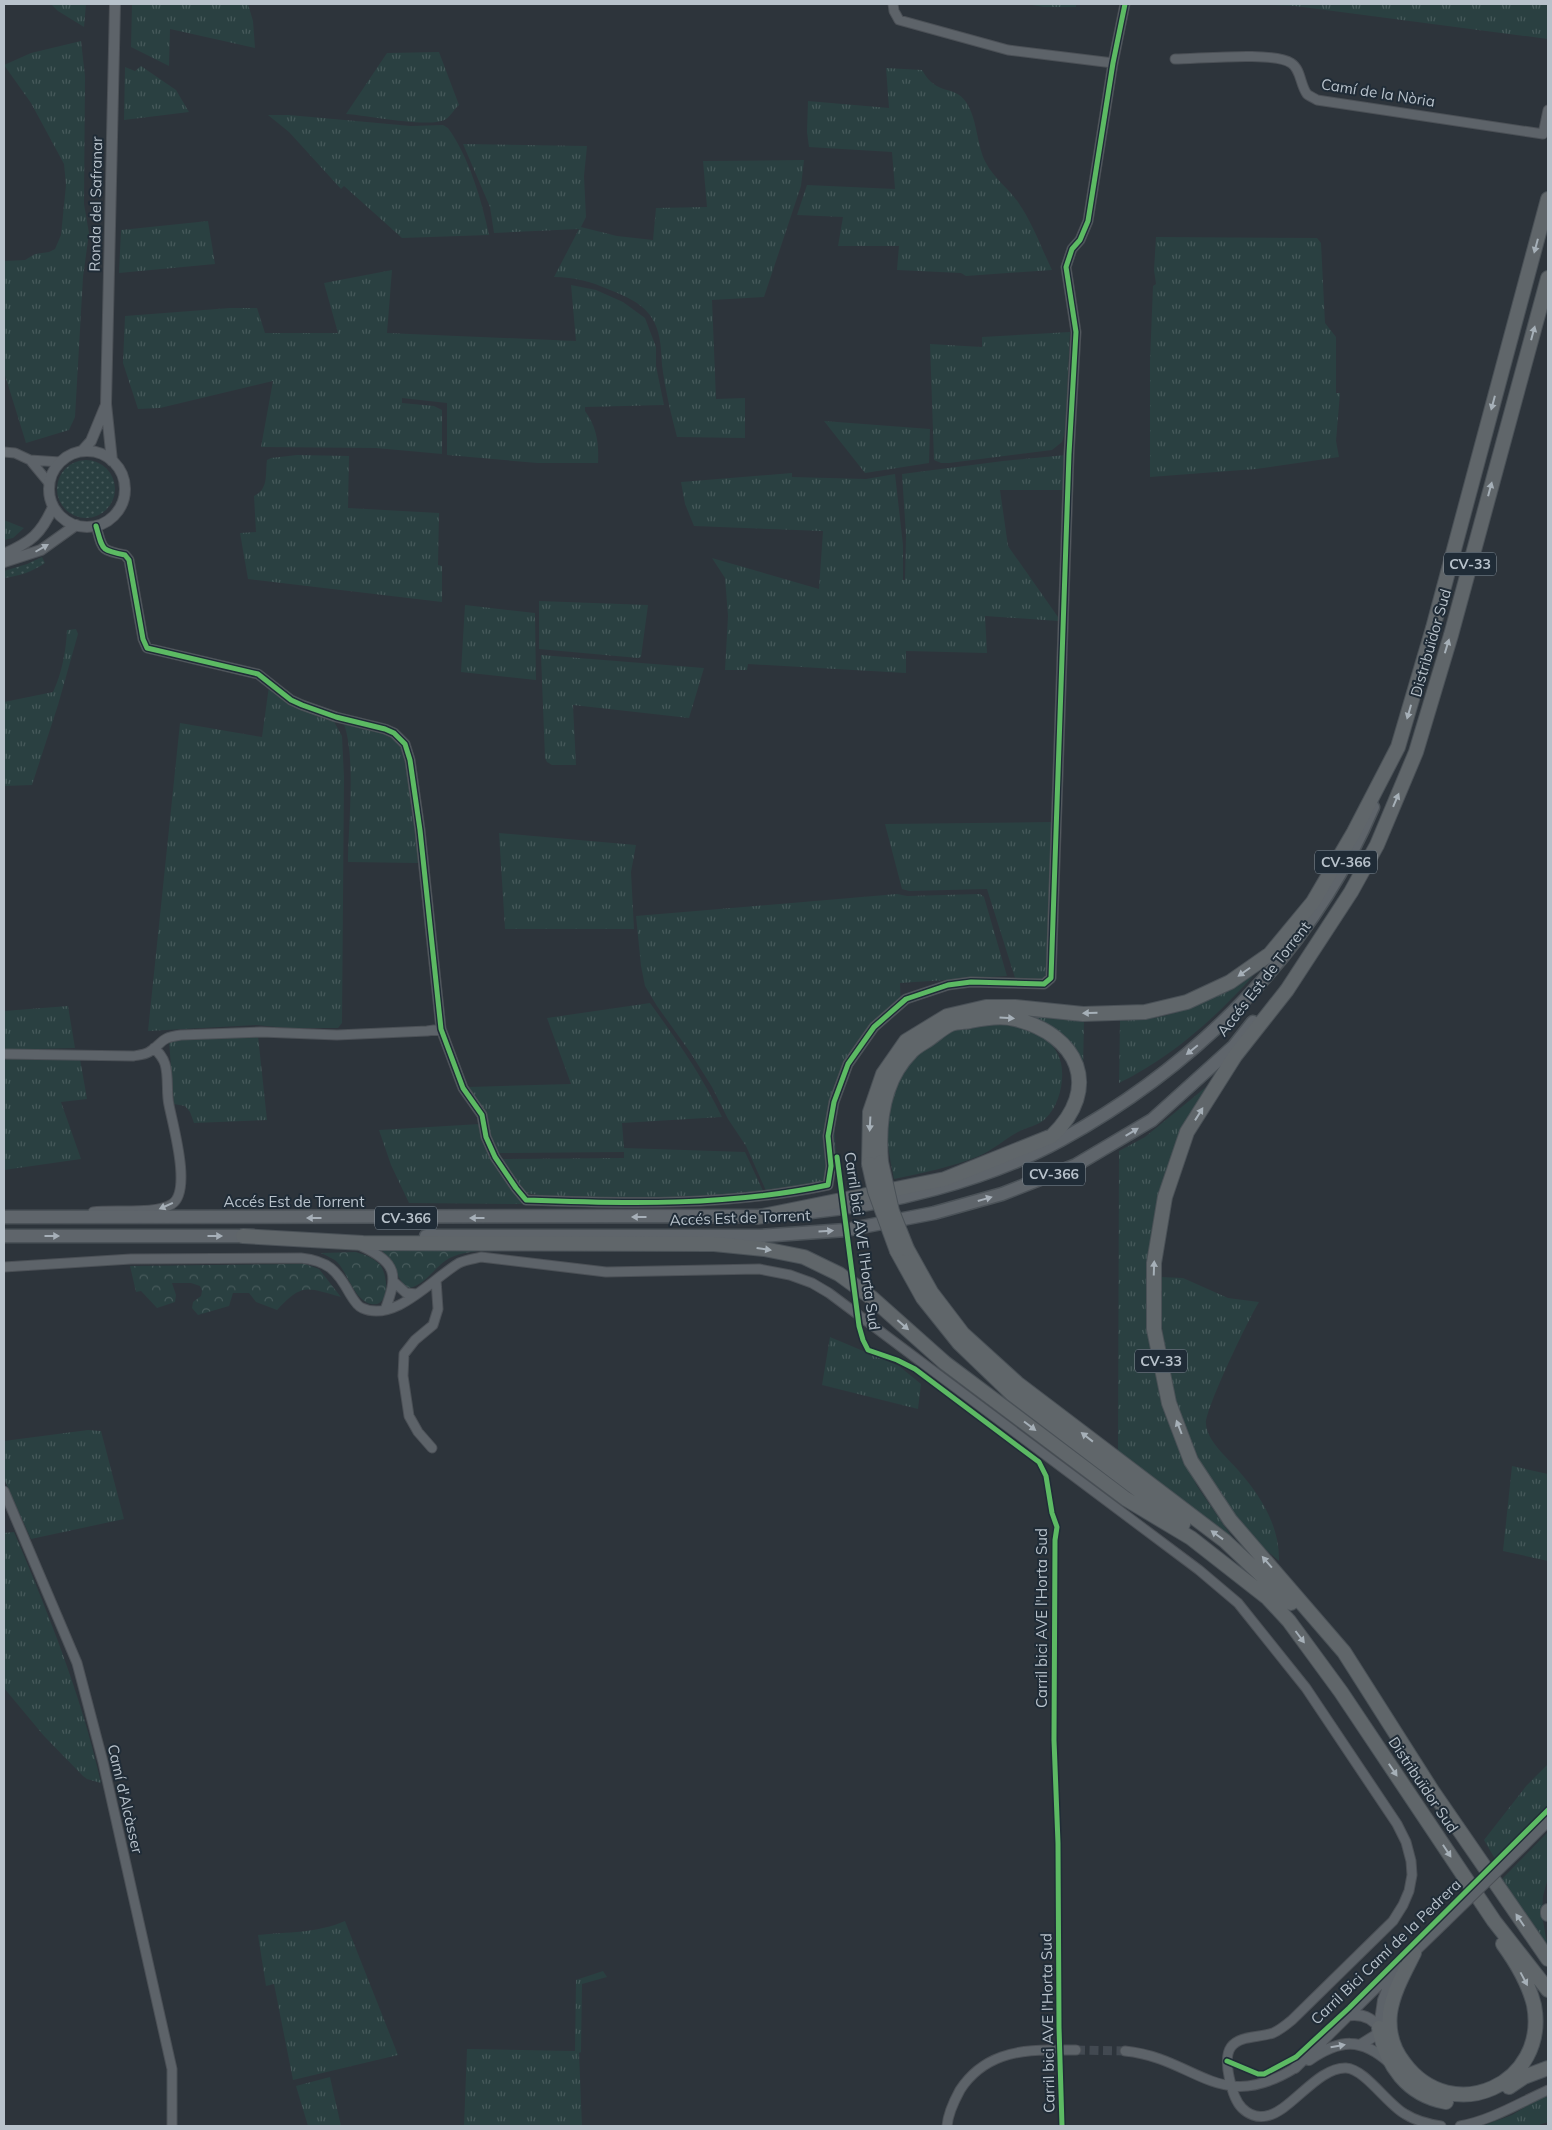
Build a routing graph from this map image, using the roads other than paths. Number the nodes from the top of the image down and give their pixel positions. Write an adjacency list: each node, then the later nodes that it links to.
1 (115, 4): 9 (street, Ronda del Safranar)
2 (894, 4): 5 (street)
3 (1125, 4): 5 (street)
4 (1175, 60): 6 (street, Camí de la Nòria)
5 (1113, 63): 23 (street)
6 (1548, 110)
7 (1548, 199): 21 (highway, Distribuïdor Sud / CV-33, one-way to 21)
8 (1548, 278): 22 (highway, Distribuïdor Sud / CV-33, one-way to 8)
9 (106, 404): 10 (street, Ronda del Safranar); 13 (street, Ronda del Safranar)
10 (82, 451): 13 (street); 14 (street)
11 (4, 452): 12 (street)
12 (30, 460): 14 (street); 15 (street)
13 (112, 461): 18 (street)
14 (60, 462): 15 (street)
15 (49, 483): 16 (street)
16 (53, 507): 17 (street); 19 (street)
17 (76, 525): 18 (street); 20 (street, one-way to 17)
18 (96, 526): 23 (street)
19 (4, 554)
20 (4, 562)
21 (1398, 747): 26 (highway, CV-33, one-way to 26); 27 (main road, Accés Est de Torrent / CV-366, one-way to 27)
22 (1351, 892): 31 (main road, Accés Est de Torrent / CV-366, one-way to 22); 42 (highway, CV-33, one-way to 22)
23 (441, 1029): 24 (street)
24 (154, 1048): 25 (street); 29 (street, one-way to 29)
25 (4, 1054)
26 (875, 1163): 27 (highway, one-way to 27); 33 (highway, CV-33, bridge)
27 (758, 1217): 29 (main road, Accés Est de Torrent / CV-366, one-way to 29)
28 (4, 1218): 29 (main road, Accés Est de Torrent / CV-366)
29 (53, 1218)
30 (4, 1236): 31 (main road, Accés Est de Torrent / CV-366, one-way to 31)
31 (243, 1236): 32 (highway)
32 (354, 1242): 36 (street); 41 (highway, one-way to 41)
33 (902, 1250): 41 (highway, CV-33); 42 (highway, one-way to 33)
34 (4, 1267): 38 (street)
35 (436, 1280): 37 (street); 39 (street); 57 (street)
36 (394, 1282): 37 (street); 38 (street)
37 (418, 1294): 38 (street)
38 (385, 1310)
39 (432, 1448)
40 (4, 1491): 60 (street, Camí d'Alcàsser)
41 (1269, 1599): 44 (highway, Distribuïdor Sud / CV-33, one-way to 44)
42 (1438, 1800): 46 (highway, Distribuïdor Sud / CV-33, one-way to 42)
43 (1548, 1821): 45 (street, bridge)
44 (1494, 1920): 48 (highway, Distribuïdor Sud / CV-33); 58 (highway, one-way to 58)
45 (1414, 1953): 47 (highway)
46 (1548, 1959)
47 (1403, 1966): 49 (street); 50 (street); 58 (highway)
48 (1548, 1990)
49 (1346, 2016): 50 (street); 55 (street)
50 (1379, 2028): 51 (street); 54 (highway); 58 (street)
51 (1360, 2045): 54 (street); 55 (street, one-way to 51)
52 (1076, 2050): 61 (street)
53 (1125, 2051): 57 (street)
54 (1390, 2064): 56 (highway)
55 (1295, 2068): 57 (street)
56 (1548, 2068)
57 (1232, 2087): 62 (street)
58 (1437, 2090)
59 (1548, 2090): 63 (street)
60 (172, 2126)
61 (947, 2126)
62 (1441, 2126)
63 (1460, 2126)

